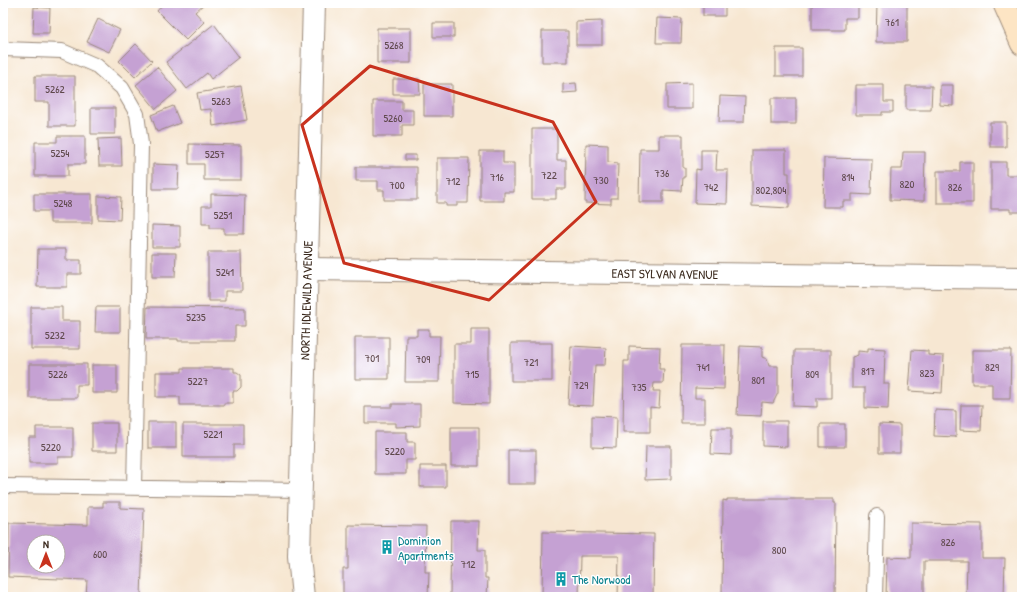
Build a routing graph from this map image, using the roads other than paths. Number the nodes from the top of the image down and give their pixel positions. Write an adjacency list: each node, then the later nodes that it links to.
1 (314, 3): 5 (street, NORTH IDLEWILD AVENUE)
2 (1004, 3): 3 (street)
3 (1022, 44)
4 (3, 49): 8 (lane)
5 (308, 269): 6 (street, EAST SYLVAN AVENUE); 9 (street, NORTH IDLEWILD AVENUE)
6 (1022, 278)
7 (3, 486): 8 (lane)
8 (134, 488): 9 (lane)
9 (301, 490): 11 (street, NORTH IDLEWILD AVENUE)
10 (877, 516): 12 (lane)
11 (302, 597)
12 (875, 597)

